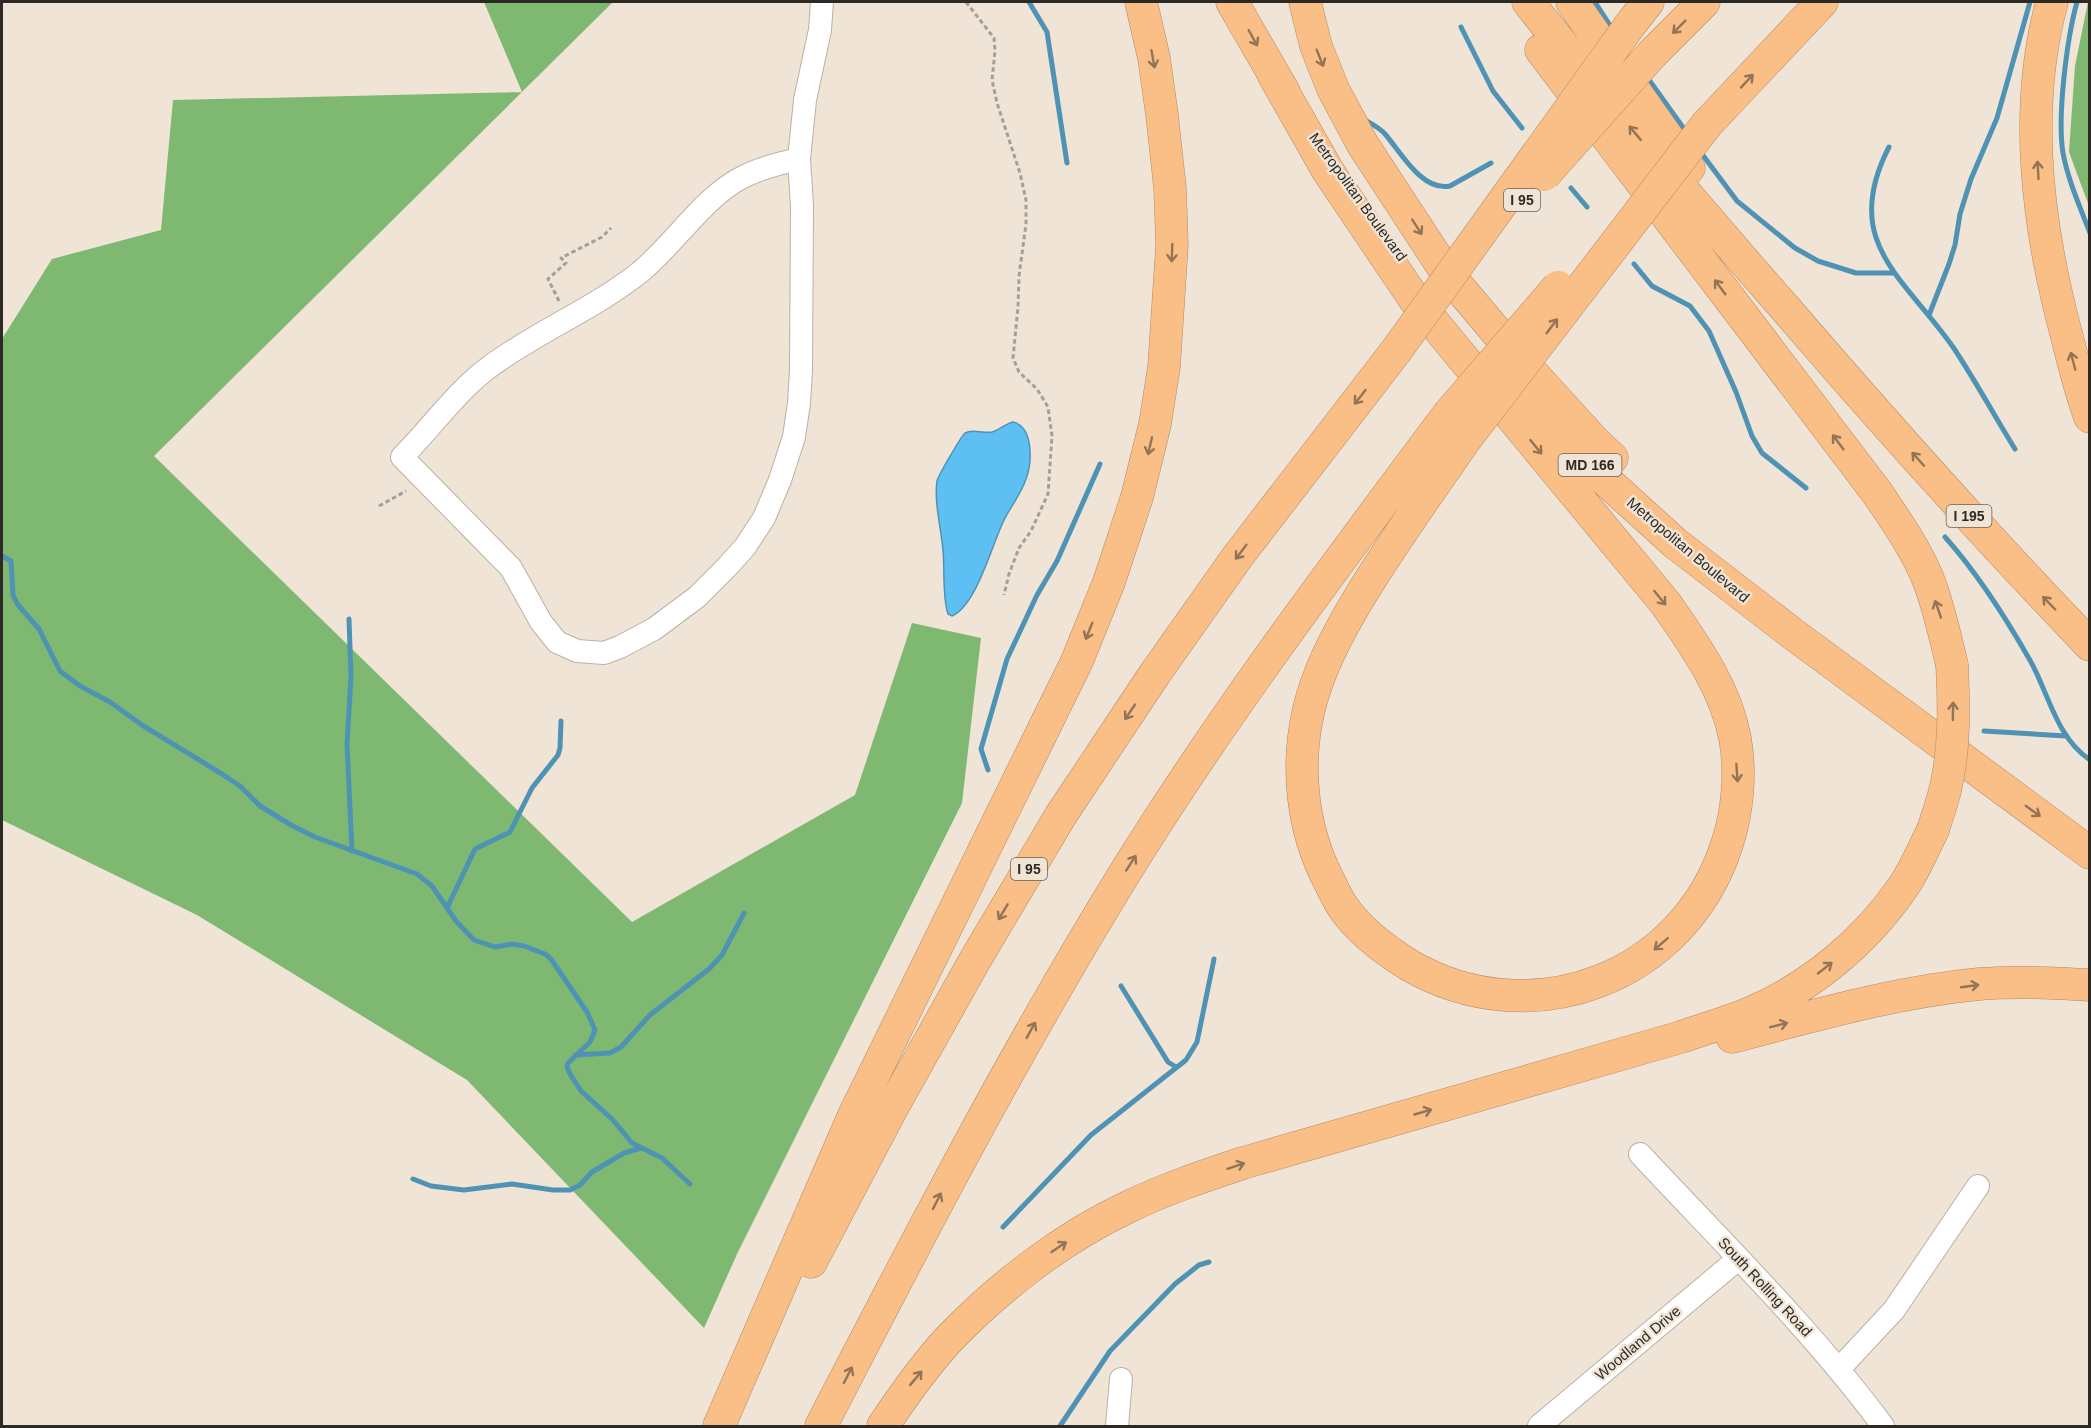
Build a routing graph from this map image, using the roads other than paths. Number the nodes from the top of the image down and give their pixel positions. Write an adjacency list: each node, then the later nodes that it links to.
1 (822, 2): 13 (street)
2 (1141, 2): 28 (highway, one-way to 28)
3 (1232, 2): 12 (highway, Metropolitan Boulevard / MD 166, one-way to 12)
4 (1305, 2): 19 (highway, one-way to 19)
5 (1507, 2): 22 (highway, one-way to 5, bridge)
6 (1528, 2): 15 (highway, one-way to 6)
7 (1572, 2): 15 (highway)
8 (1704, 2): 14 (highway, I 95, one-way to 14, bridge)
9 (1822, 2): 17 (highway, one-way to 9, bridge)
10 (2052, 2): 16 (highway, one-way to 10)
11 (1639, 13): 14 (highway, bridge)
12 (1273, 74): 17 (highway, one-way to 17); 19 (highway, Metropolitan Boulevard / MD 166)
13 (799, 159): 13 (street)
14 (1396, 351): 29 (highway, I 95, one-way to 29)
15 (1851, 385): 18 (highway, I 195, one-way to 15)
16 (2090, 417)
17 (1456, 428): 30 (highway, one-way to 17)
18 (2090, 645)
19 (1986, 777): 20 (highway, Metropolitan Boulevard, one-way to 20)
20 (2090, 853)
21 (2090, 985): 22 (highway, one-way to 21)
22 (1497, 1092): 31 (highway, one-way to 22)
23 (1640, 1154): 25 (street, South Rolling Road)
24 (1978, 1186): 26 (street)
25 (1738, 1259): 26 (street, South Rolling Road); 33 (street, Woodland Drive)
26 (1839, 1369): 34 (street, South Rolling Road)
27 (1121, 1379): 32 (street)
28 (719, 1426)
29 (724, 1426)
30 (821, 1426)
31 (883, 1426)
32 (1117, 1426)
33 (1539, 1426)
34 (1883, 1426)

